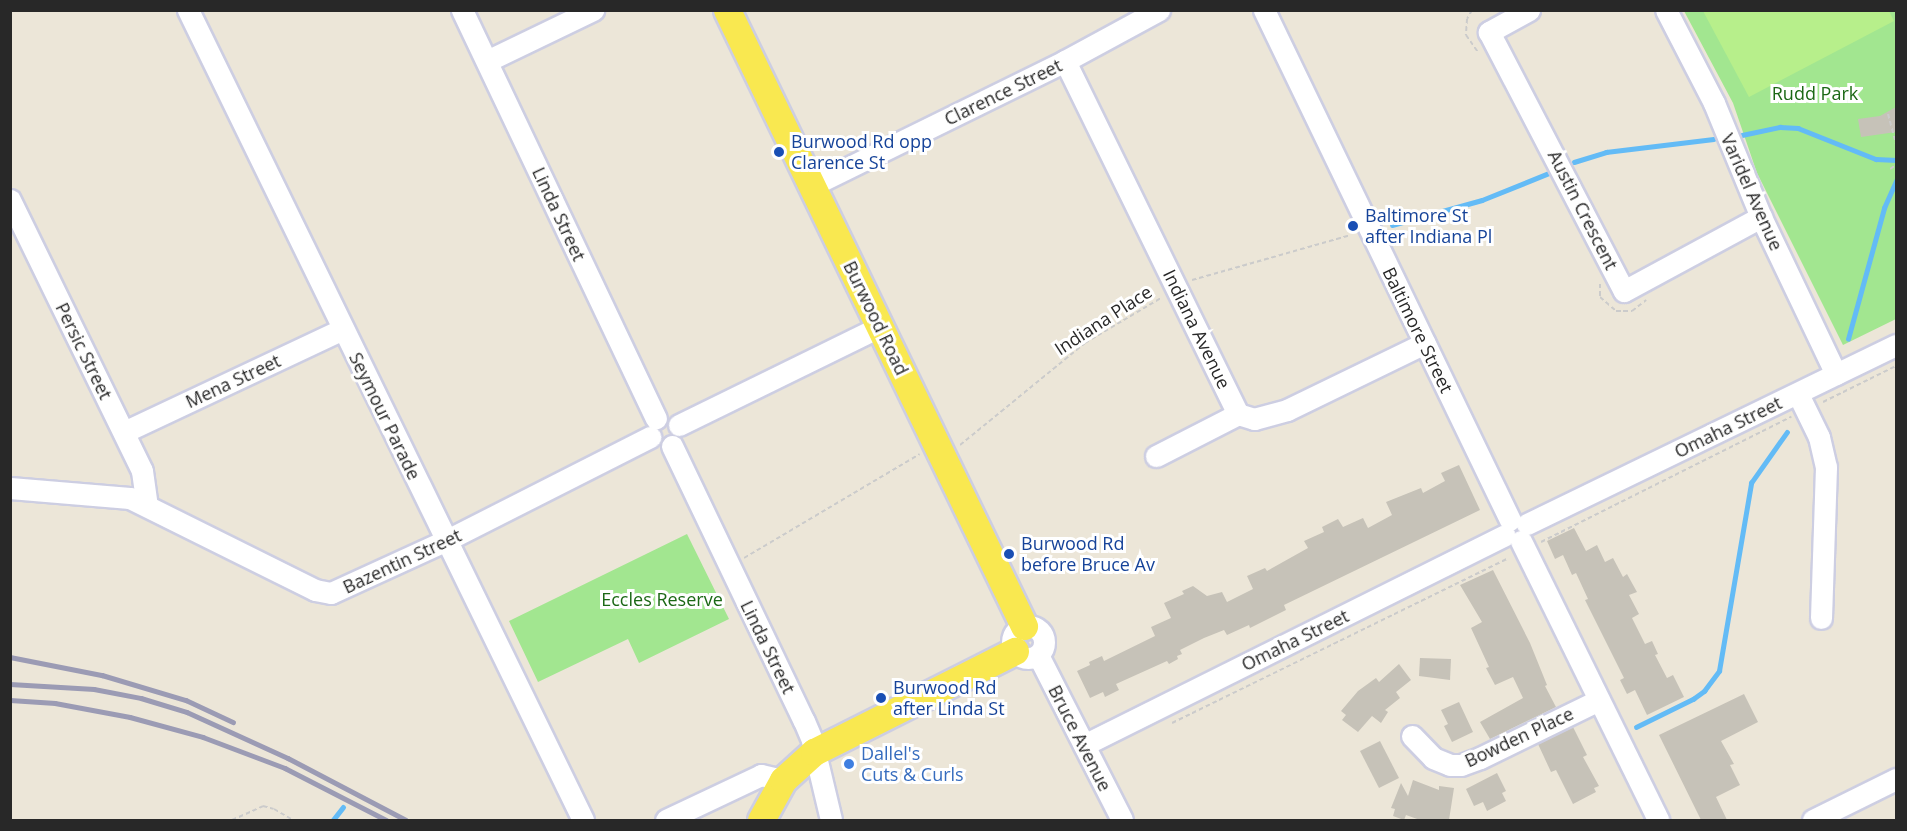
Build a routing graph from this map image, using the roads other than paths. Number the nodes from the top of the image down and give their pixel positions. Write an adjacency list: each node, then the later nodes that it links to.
1 (188, 10): 15 (street, Seymour Parade)
2 (462, 10): 9 (street, Linda Street)
3 (593, 10): 9 (street)
4 (727, 10): 11 (main road, Burwood Road)
5 (1159, 10): 10 (street, Clarence Street)
6 (1264, 10): 16 (street, Baltimore Street)
7 (1529, 10): 13 (street, Austin Crescent)
8 (1666, 10): 13 (street, Varidel Avenue)
9 (487, 61): 22 (street, Linda Street)
10 (1065, 61): 11 (street, Clarence Street); 20 (street, Indiana Avenue)
11 (813, 185): 14 (main road, Burwood Road)
12 (10, 201): 23 (street, Persic Street)
13 (1761, 217): 18 (street, Varidel Avenue)
14 (881, 327): 21 (street); 31 (main road, Burwood Road)
15 (343, 329): 23 (street, Mena Street); 29 (street, Seymour Parade)
16 (1425, 343): 20 (street); 28 (street, Baltimore Street)
17 (1896, 345): 18 (street, Omaha Street)
18 (1836, 374): 19 (street, Omaha Street)
19 (1802, 402): 28 (street, Omaha Street); 30 (street)
20 (1238, 414): 25 (street)
21 (679, 424): 22 (street); 24 (street)
22 (653, 428): 24 (street); 29 (street, Bazentin Street)
23 (124, 432): 27 (street, Persic Street)
24 (672, 446): 35 (street, Linda Street)
25 (1156, 456)
26 (10, 488): 27 (street, Bazentin Street)
27 (147, 505): 29 (street, Bazentin Street)
28 (1519, 537): 32 (street, Baltimore Street); 34 (street, Omaha Street)
29 (447, 540): 38 (street, Seymour Parade)
30 (1821, 618)
31 (1026, 644): 34 (street, Bruce Avenue); 35 (main road)
32 (1599, 700): 33 (street, Bowden Place); 43 (street, Baltimore Street)
33 (1412, 736)
34 (1084, 745): 42 (street, Bruce Avenue)
35 (814, 752): 37 (main road); 41 (street, Linda Street)
36 (1896, 779): 44 (street)
37 (783, 780): 39 (street); 40 (main road)
38 (583, 820)
39 (666, 820)
40 (761, 820)
41 (831, 820)
42 (1122, 820)
43 (1658, 820)
44 (1814, 820)

